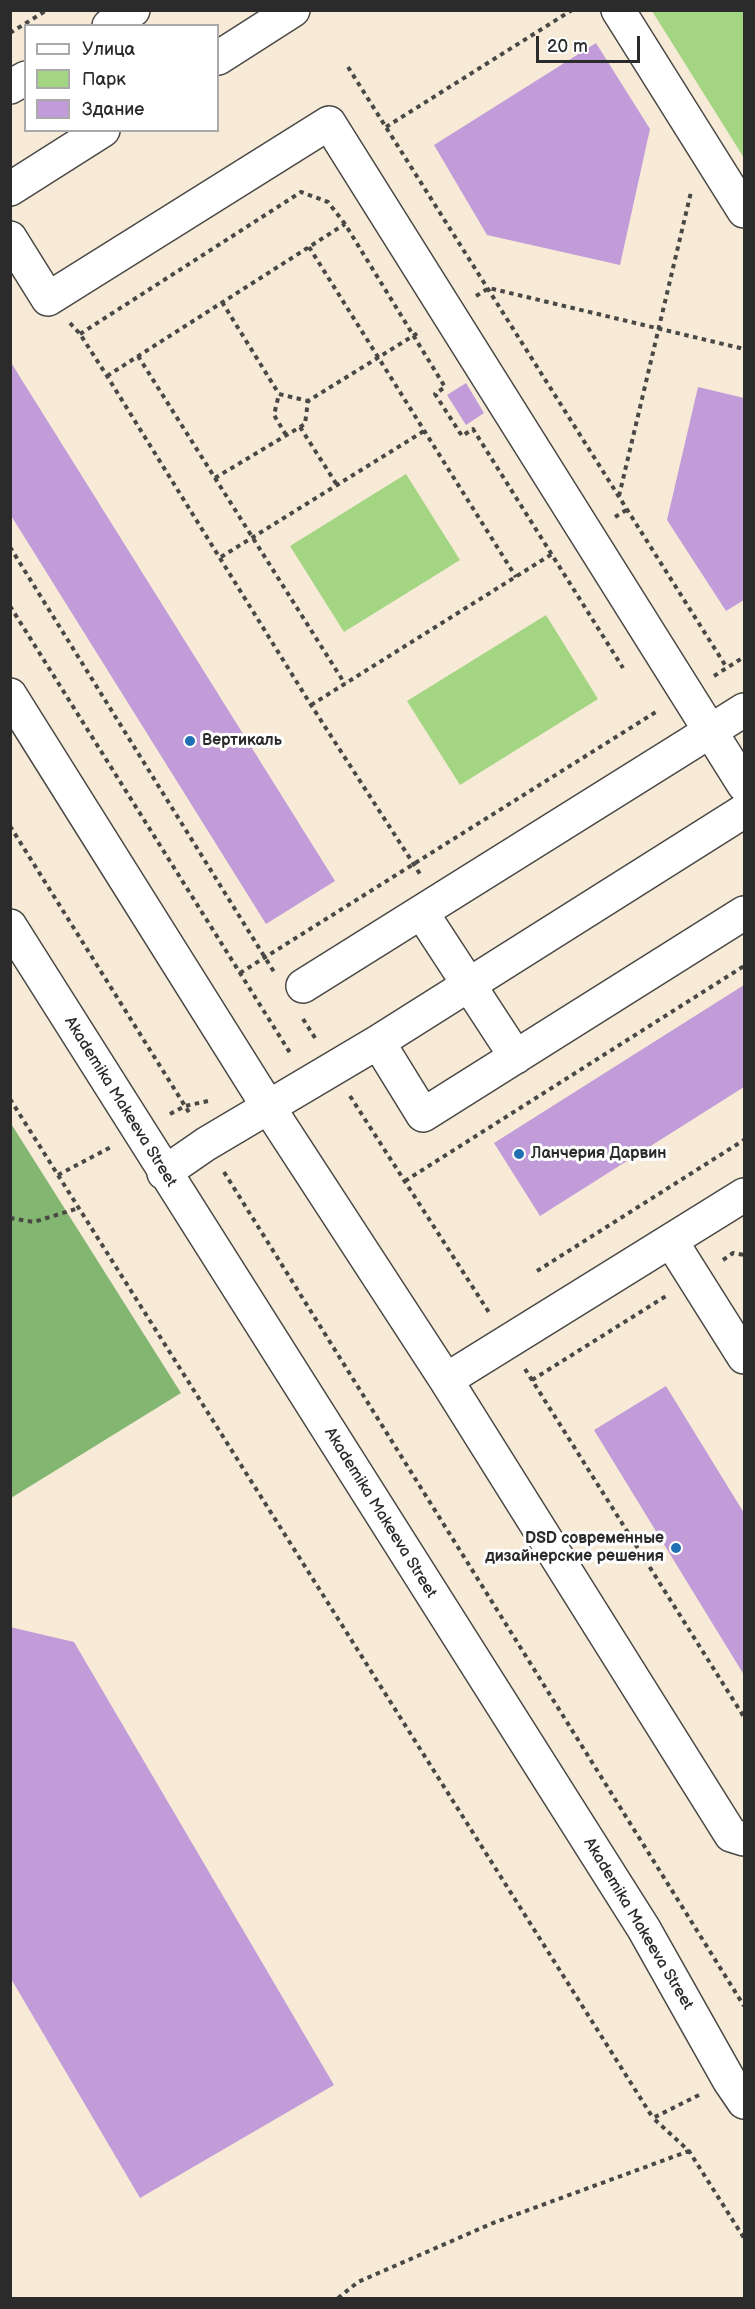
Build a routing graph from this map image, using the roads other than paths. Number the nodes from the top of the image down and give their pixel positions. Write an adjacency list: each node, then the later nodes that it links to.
1 (133, 10): 4 (street)
2 (293, 10): 5 (street)
3 (618, 10): 10 (street)
4 (112, 24)
5 (219, 57)
6 (24, 79): 7 (street)
7 (10, 87)
8 (100, 132): 9 (street)
9 (10, 189)
10 (744, 211)
11 (10, 238): 14 (street)
12 (10, 695): 24 (street)
13 (744, 710): 14 (street)
14 (710, 731): 15 (street); 17 (street)
15 (744, 785)
16 (744, 811): 20 (street)
17 (422, 912): 20 (street); 21 (street)
18 (744, 913): 23 (street)
19 (10, 926): 25 (street, Akademika Makeeva Street)
20 (470, 985): 22 (street); 23 (street)
21 (293, 991)
22 (378, 1042): 23 (street); 24 (street)
23 (516, 1057)
24 (269, 1108): 25 (street); 29 (street)
25 (164, 1173): 31 (street, Akademika Makeeva Street)
26 (744, 1195): 27 (street)
27 (671, 1241): 28 (street); 29 (street)
28 (744, 1357)
29 (446, 1380): 30 (street)
30 (744, 1839)
31 (737, 2091)

